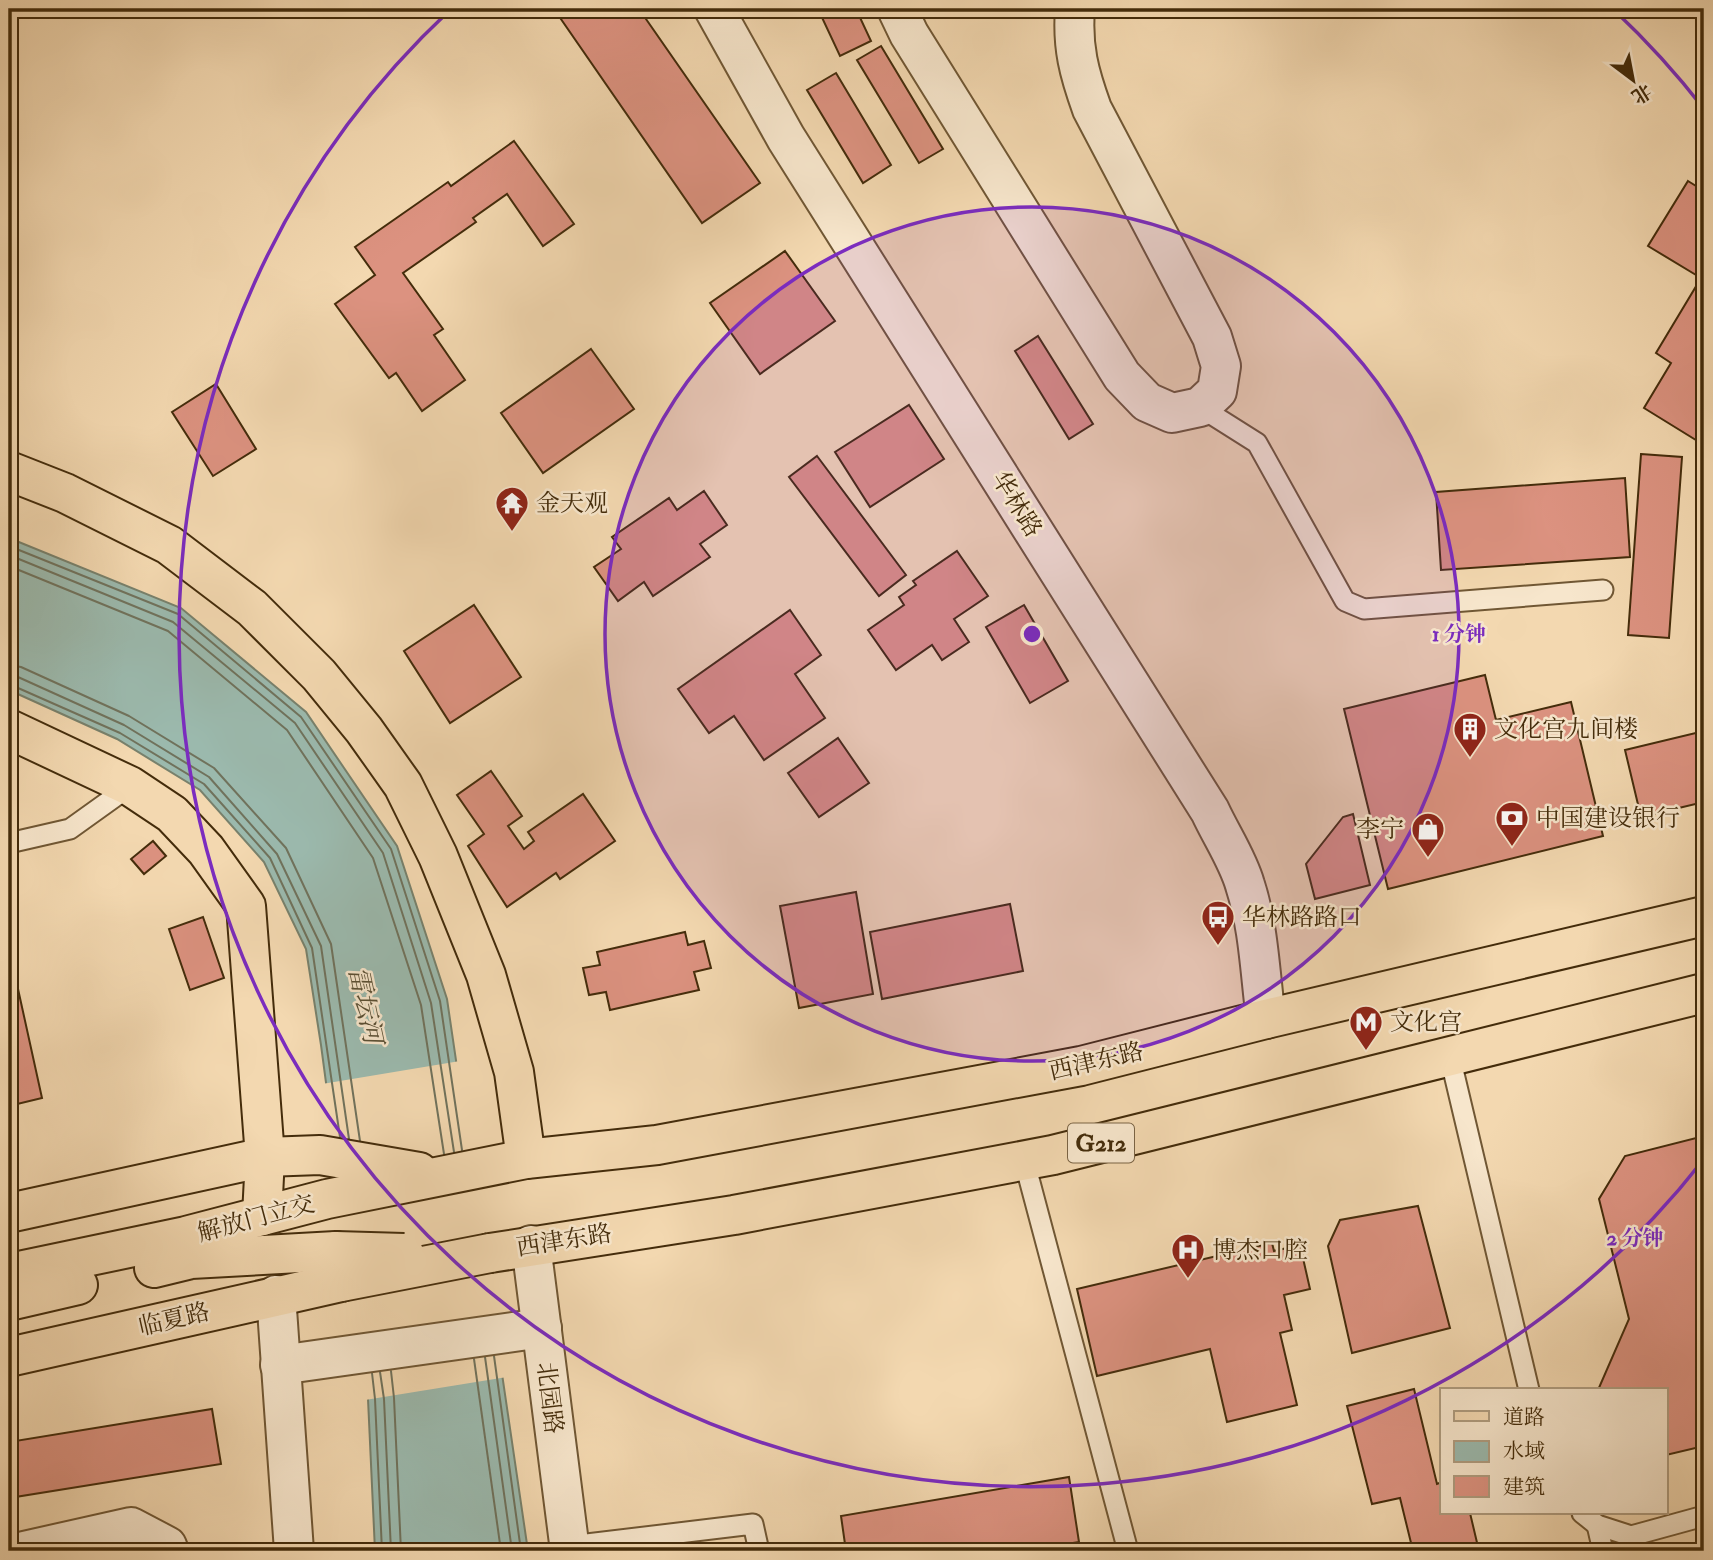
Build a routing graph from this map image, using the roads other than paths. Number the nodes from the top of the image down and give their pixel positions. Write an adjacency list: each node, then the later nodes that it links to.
1 (714, 9): 12 (street, 华林路)
2 (897, 9): 4 (street)
3 (1075, 9): 4 (street)
4 (1200, 407): 6 (lane)
5 (9, 471): 15 (main road)
6 (1603, 590)
7 (9, 729): 8 (main road)
8 (130, 786): 9 (lane); 14 (main road)
9 (9, 843)
10 (1704, 916): 12 (main road, 西津东路)
11 (1704, 993): 13 (main road, 西津东路 / G212)
12 (1266, 1019): 15 (main road, 西津东路)
13 (1450, 1057): 16 (main road, 西津东路 / G212); 29 (lane)
14 (265, 1157): 17 (main road); 18 (main road); 19 (main road)
15 (526, 1159): 17 (main road, 西津东路)
16 (1024, 1160): 20 (main road, 西津东路 / G212); 37 (lane)
17 (441, 1176): 19 (main road, 解放门立交)
18 (9, 1213)
19 (262, 1216): 21 (main road, 解放门立交)
20 (531, 1245): 22 (main road, 西津东路 / G212, bridge); 26 (street, 北园路)
21 (188, 1248): 22 (main road, 解放门立交); 23 (main road); 25 (main road)
22 (338, 1267): 24 (main road, 临夏路)
23 (9, 1273)
24 (276, 1295): 27 (main road, 临夏路); 28 (street)
25 (9, 1301)
26 (524, 1331): 28 (street); 32 (street, 北园路)
27 (9, 1357)
28 (280, 1365): 35 (street)
29 (1530, 1388)
30 (1704, 1516): 31 (lane)
31 (1589, 1519): 38 (lane)
32 (570, 1549): 36 (lane)
33 (24, 1551): 34 (street)
34 (169, 1551)
35 (294, 1551)
36 (759, 1551)
37 (1128, 1551)
38 (1603, 1551)

